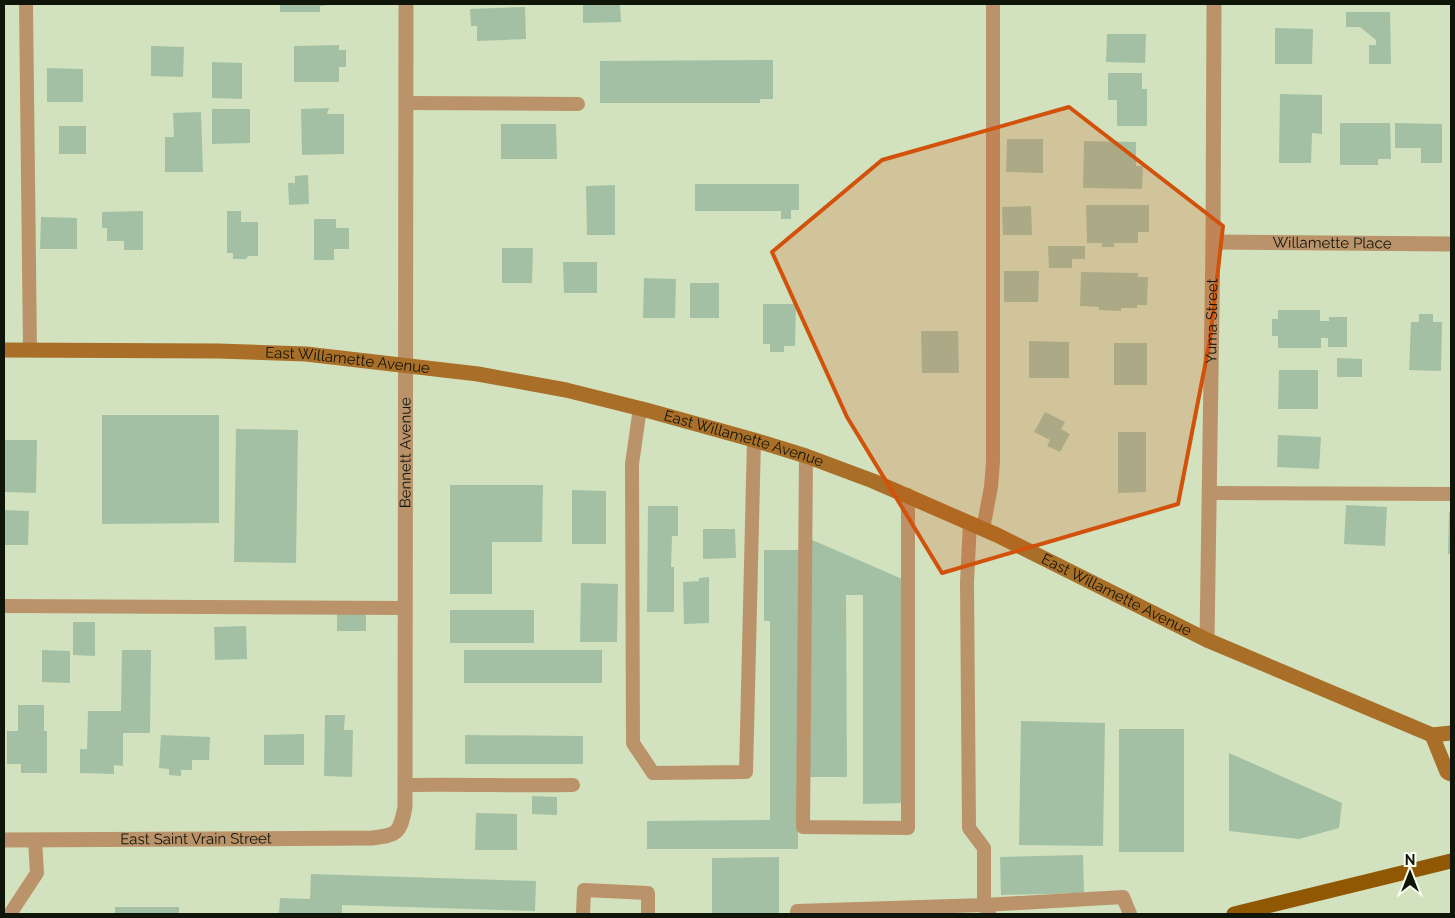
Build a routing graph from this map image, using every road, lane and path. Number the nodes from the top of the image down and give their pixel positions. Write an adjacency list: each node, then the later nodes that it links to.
1 (26, 4): 10 (lane)
2 (406, 4): 5 (street, Bennett Avenue)
3 (993, 4): 18 (lane)
4 (1214, 4): 7 (street, Yuma Street)
5 (406, 104): 6 (lane); 11 (street, Bennett Avenue)
6 (578, 104)
7 (1213, 242): 8 (street, Willamette Place); 15 (street, Yuma Street)
8 (1451, 244)
9 (4, 350): 10 (street, East Willamette Avenue)
10 (30, 350): 11 (street, East Willamette Avenue)
11 (405, 364): 12 (street, East Willamette Avenue); 20 (street, Bennett Avenue)
12 (640, 408): 13 (street, East Willamette Avenue); 13 (lane)
13 (754, 440): 14 (street, East Willamette Avenue)
14 (806, 456): 17 (street, East Willamette Avenue); 17 (lane)
15 (1210, 493): 16 (lane); 21 (street, Yuma Street)
16 (1451, 494)
17 (908, 495): 18 (street, East Willamette Avenue)
18 (976, 526): 21 (street, East Willamette Avenue); 31 (lane)
19 (4, 606): 20 (lane)
20 (405, 608): 25 (street, Bennett Avenue)
21 (1207, 640): 23 (street, East Willamette Avenue)
22 (1451, 733): 23 (street, East Willamette Avenue)
23 (1432, 735): 24 (street)
24 (1451, 774)
25 (405, 785): 26 (lane); 27 (street, Bennett Avenue)
26 (573, 785)
27 (390, 836): 29 (street, East Saint Vrain Street)
28 (4, 840): 29 (street, East Saint Vrain Street)
29 (36, 840): 32 (lane)
30 (1451, 861): 37 (main road)
31 (987, 910): 35 (lane); 36 (lane)
32 (10, 914)
33 (583, 914): 34 (lane)
34 (648, 914)
35 (797, 914)
36 (1130, 914)
37 (1234, 914)

